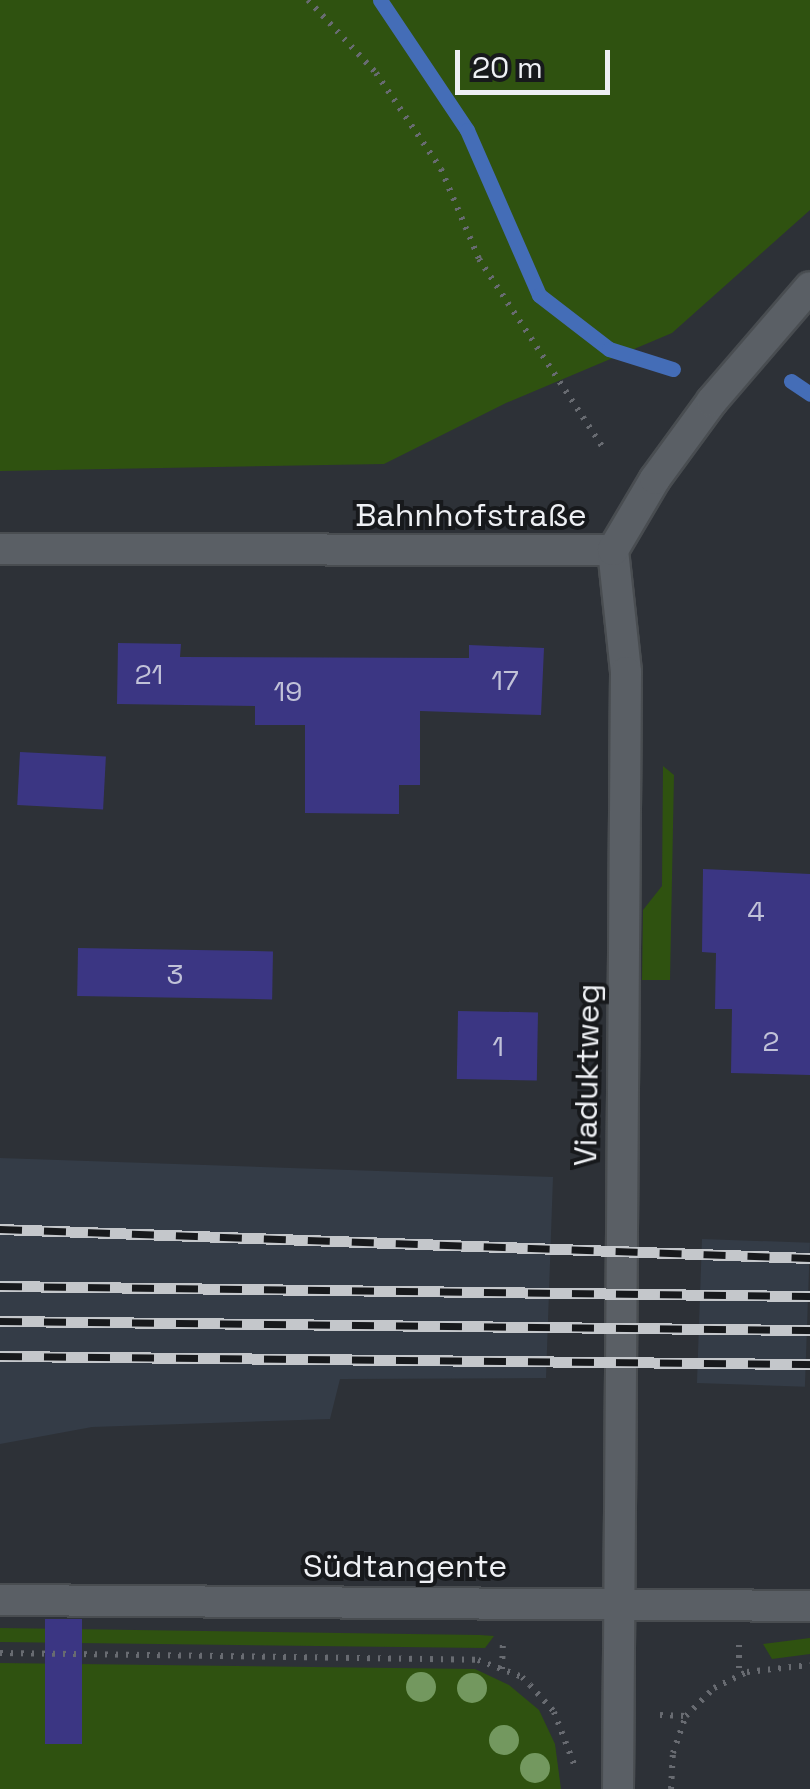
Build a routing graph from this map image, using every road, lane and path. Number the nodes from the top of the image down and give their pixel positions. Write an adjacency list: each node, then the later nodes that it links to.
1 (308, 0): 3 (path)
2 (810, 287): 5 (street, Bahnhofstraße)
3 (602, 446)
4 (0, 549): 5 (street, Bahnhofstraße)
5 (613, 550): 7 (street, Viaduktweg)
6 (0, 1600): 7 (street, Südtangente)
7 (622, 1602): 8 (street, Südtangente); 12 (street, Viaduktweg)
8 (810, 1606)
9 (0, 1653): 11 (path)
10 (810, 1665): 13 (path)
11 (575, 1778)
12 (618, 1789)
13 (671, 1789)

